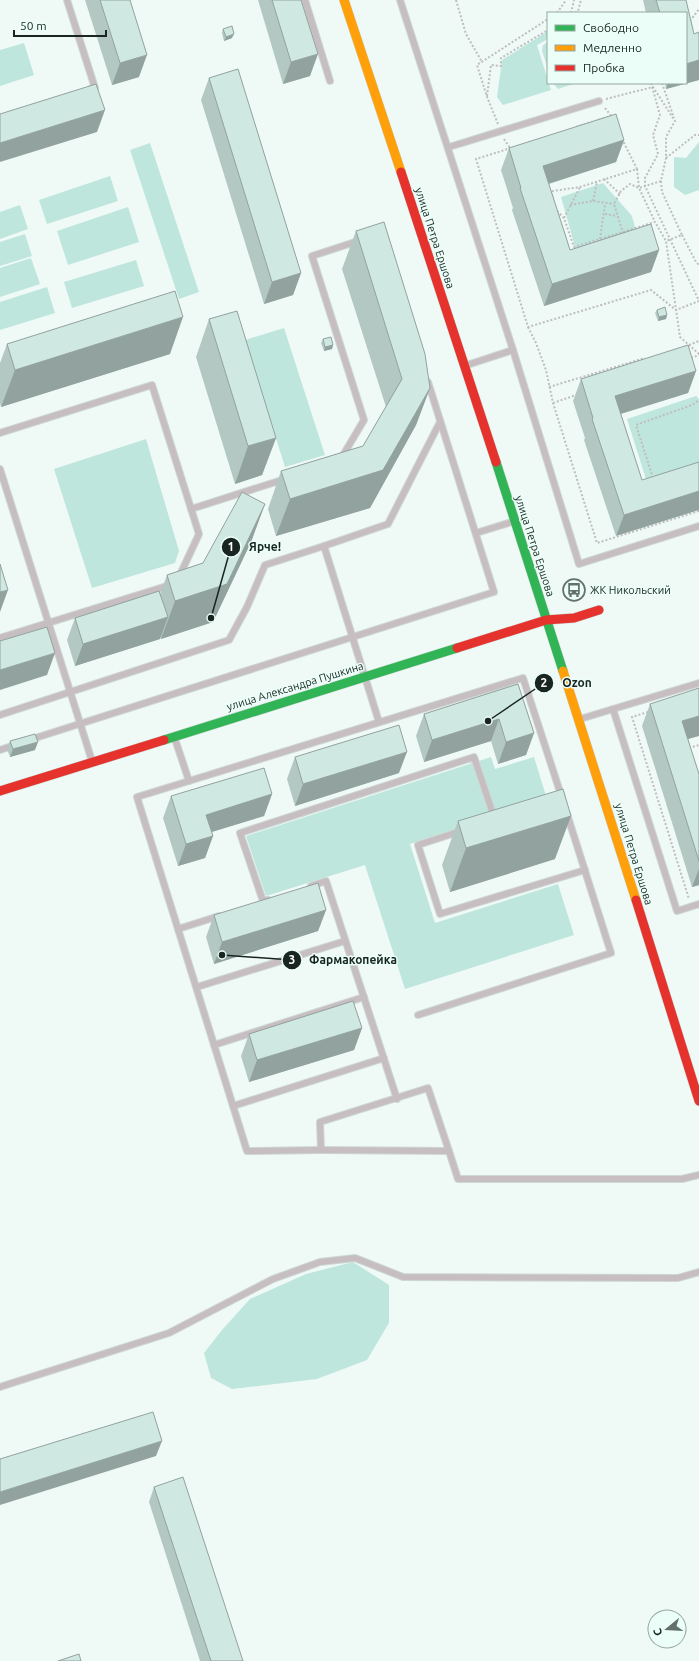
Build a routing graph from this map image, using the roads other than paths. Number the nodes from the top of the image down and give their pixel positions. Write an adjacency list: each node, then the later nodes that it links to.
1 (67, 0): 6 (lane)
2 (305, 0): 5 (lane)
3 (344, 0): 11 (street, улица Петра Ершова)
4 (400, 0): 8 (lane)
5 (330, 81)
6 (88, 90)
7 (599, 101): 8 (lane)
8 (449, 147): 10 (lane)
9 (367, 238): 15 (lane)
10 (513, 350): 11 (lane); 20 (lane)
11 (465, 365): 19 (street, улица Петра Ершова)
12 (426, 377): 13 (lane)
13 (440, 422): 21 (lane); 22 (lane)
14 (0, 432): 18 (lane)
15 (339, 462)
16 (0, 469): 25 (lane)
17 (295, 476): 18 (lane)
18 (191, 509): 25 (lane)
19 (515, 521): 21 (lane); 24 (street, улица Петра Ершова)
20 (699, 526)
21 (476, 533): 26 (lane)
22 (324, 546): 26 (lane); 30 (lane)
23 (599, 610): 24 (street, улица Александра Пушкина)
24 (546, 620): 28 (street, улица Александра Пушкина); 33 (street, улица Петра Ершова)
25 (48, 622): 27 (lane); 30 (lane)
26 (353, 637): 28 (lane); 35 (lane)
27 (0, 638)
28 (365, 677): 34 (lane); 36 (street, улица Александра Пушкина)
29 (699, 683): 31 (lane)
30 (70, 692): 32 (lane); 35 (lane)
31 (613, 709): 33 (lane); 51 (lane)
32 (0, 715)
33 (579, 720): 61 (street, улица Петра Ершова)
34 (379, 722): 39 (lane); 41 (lane)
35 (81, 724): 37 (lane); 38 (lane)
36 (175, 737): 38 (street, улица Александра Пушкина); 39 (lane)
37 (0, 750)
38 (93, 762): 40 (street, улица Александра Пушкина)
39 (189, 780): 54 (lane)
40 (0, 791)
41 (562, 799): 42 (lane); 47 (lane)
42 (555, 802)
43 (502, 818): 44 (lane)
44 (495, 821): 45 (lane); 50 (lane)
45 (488, 823)
46 (467, 829): 47 (lane)
47 (585, 870): 58 (lane)
48 (305, 888): 55 (lane)
49 (277, 897): 50 (lane)
50 (263, 902): 52 (lane)
51 (697, 902)
52 (256, 904)
53 (228, 913): 54 (lane)
54 (178, 929): 56 (lane)
55 (345, 941): 56 (lane); 57 (lane)
56 (196, 988): 59 (lane)
57 (364, 997): 59 (lane); 60 (lane)
58 (418, 1015)
59 (214, 1045): 63 (lane)
60 (384, 1058): 62 (lane); 63 (lane)
61 (699, 1098)
62 (396, 1099): 64 (lane); 65 (lane)
63 (233, 1106): 64 (lane)
64 (321, 1150): 65 (lane)
65 (449, 1151): 66 (lane)
66 (699, 1175)
67 (699, 1272): 68 (lane)
68 (0, 1387)

